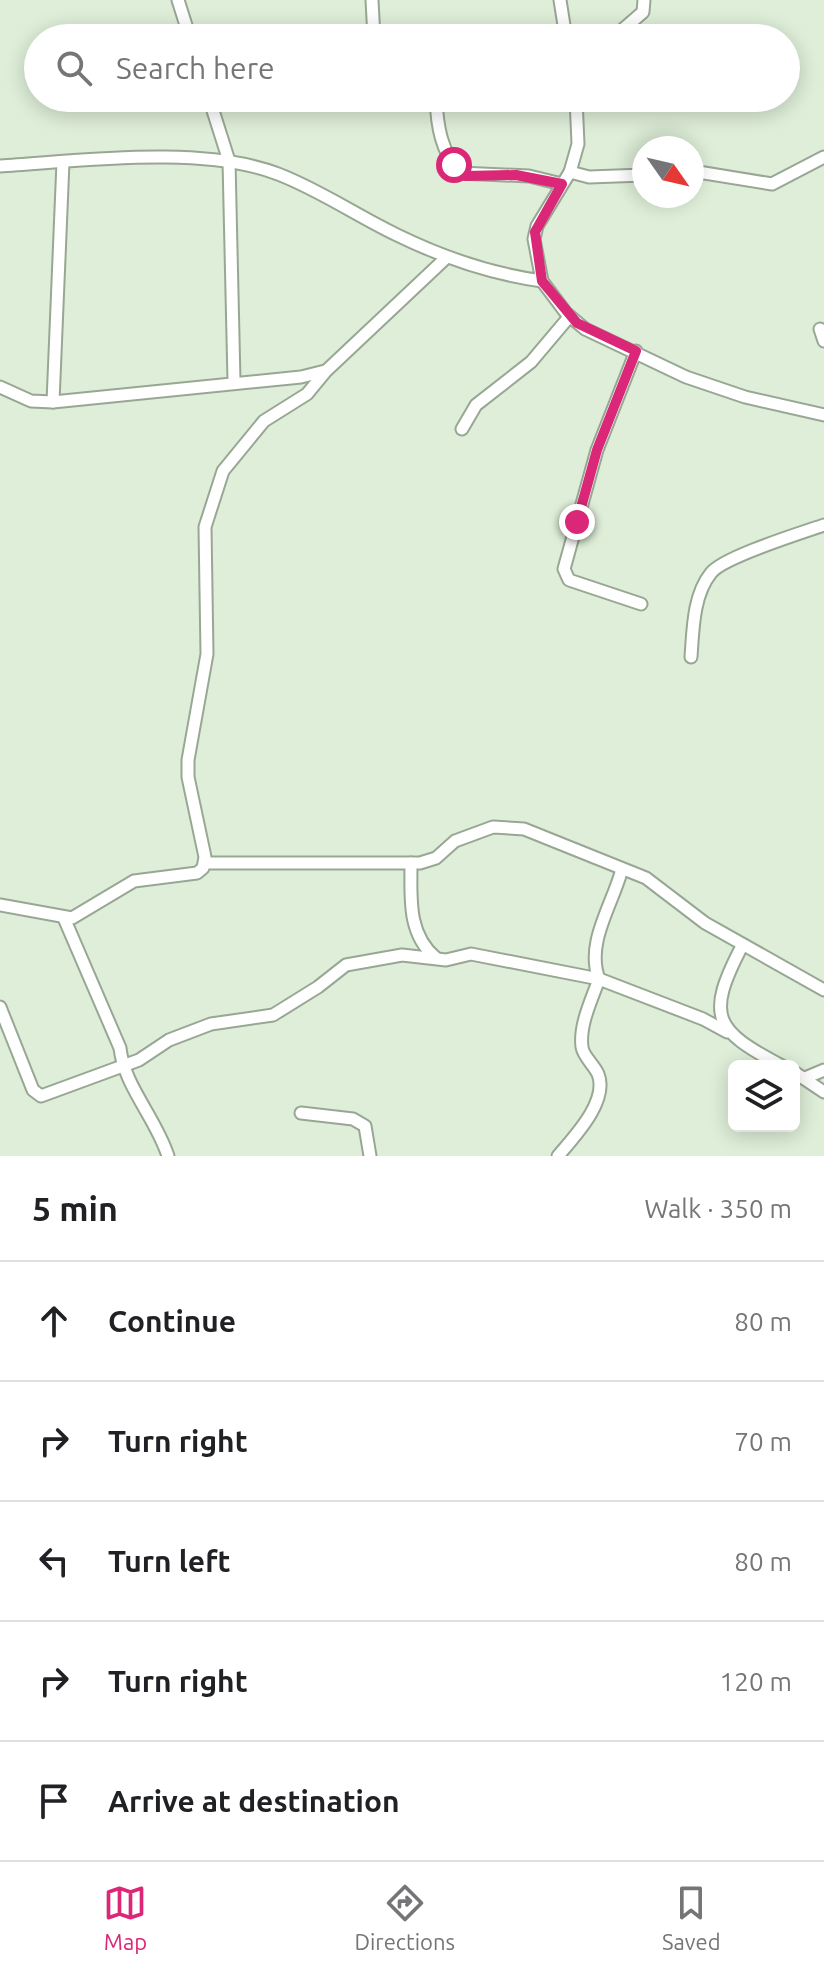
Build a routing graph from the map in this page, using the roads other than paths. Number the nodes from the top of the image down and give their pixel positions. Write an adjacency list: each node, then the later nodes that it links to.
1 (372, 0): 6 (street)
2 (560, 0): 7 (street)
3 (644, 0): 8 (street)
4 (181, 1): 5 (street)
5 (187, 24)
6 (373, 24)
7 (564, 24)
8 (629, 24)
9 (213, 112): 13 (street)
10 (436, 112): 19 (street)
11 (577, 112): 16 (street)
12 (824, 157): 17 (street)
13 (229, 161): 14 (street); 20 (street); 25 (street)
14 (63, 162): 15 (street); 27 (street)
15 (0, 166)
16 (570, 172): 18 (street); 19 (street)
17 (704, 173)
18 (632, 175)
19 (562, 184): 21 (street)
20 (447, 257): 21 (street); 24 (street)
21 (542, 281): 22 (street)
22 (569, 317): 23 (street); 29 (street)
23 (636, 351): 28 (street); 31 (street)
24 (326, 371): 25 (street); 33 (street)
25 (234, 381): 27 (street)
26 (0, 387): 27 (street)
27 (53, 402)
28 (824, 415)
29 (462, 429)
30 (824, 525): 32 (street)
31 (641, 604)
32 (691, 657)
33 (205, 863): 34 (street); 37 (street)
34 (411, 863): 35 (street); 39 (street)
35 (622, 869): 38 (street); 40 (street)
36 (0, 905): 37 (street)
37 (64, 918): 45 (street)
38 (742, 946): 41 (street); 43 (street)
39 (439, 960): 40 (street); 45 (street)
40 (599, 979): 43 (street); 52 (street)
41 (824, 990)
42 (0, 1007): 45 (street)
43 (727, 1032): 44 (street)
44 (772, 1060)
45 (122, 1066): 50 (street)
46 (824, 1070): 47 (street)
47 (800, 1075): 48 (street)
48 (824, 1092)
49 (301, 1113): 51 (street)
50 (168, 1156)
51 (370, 1156)
52 (558, 1156)

